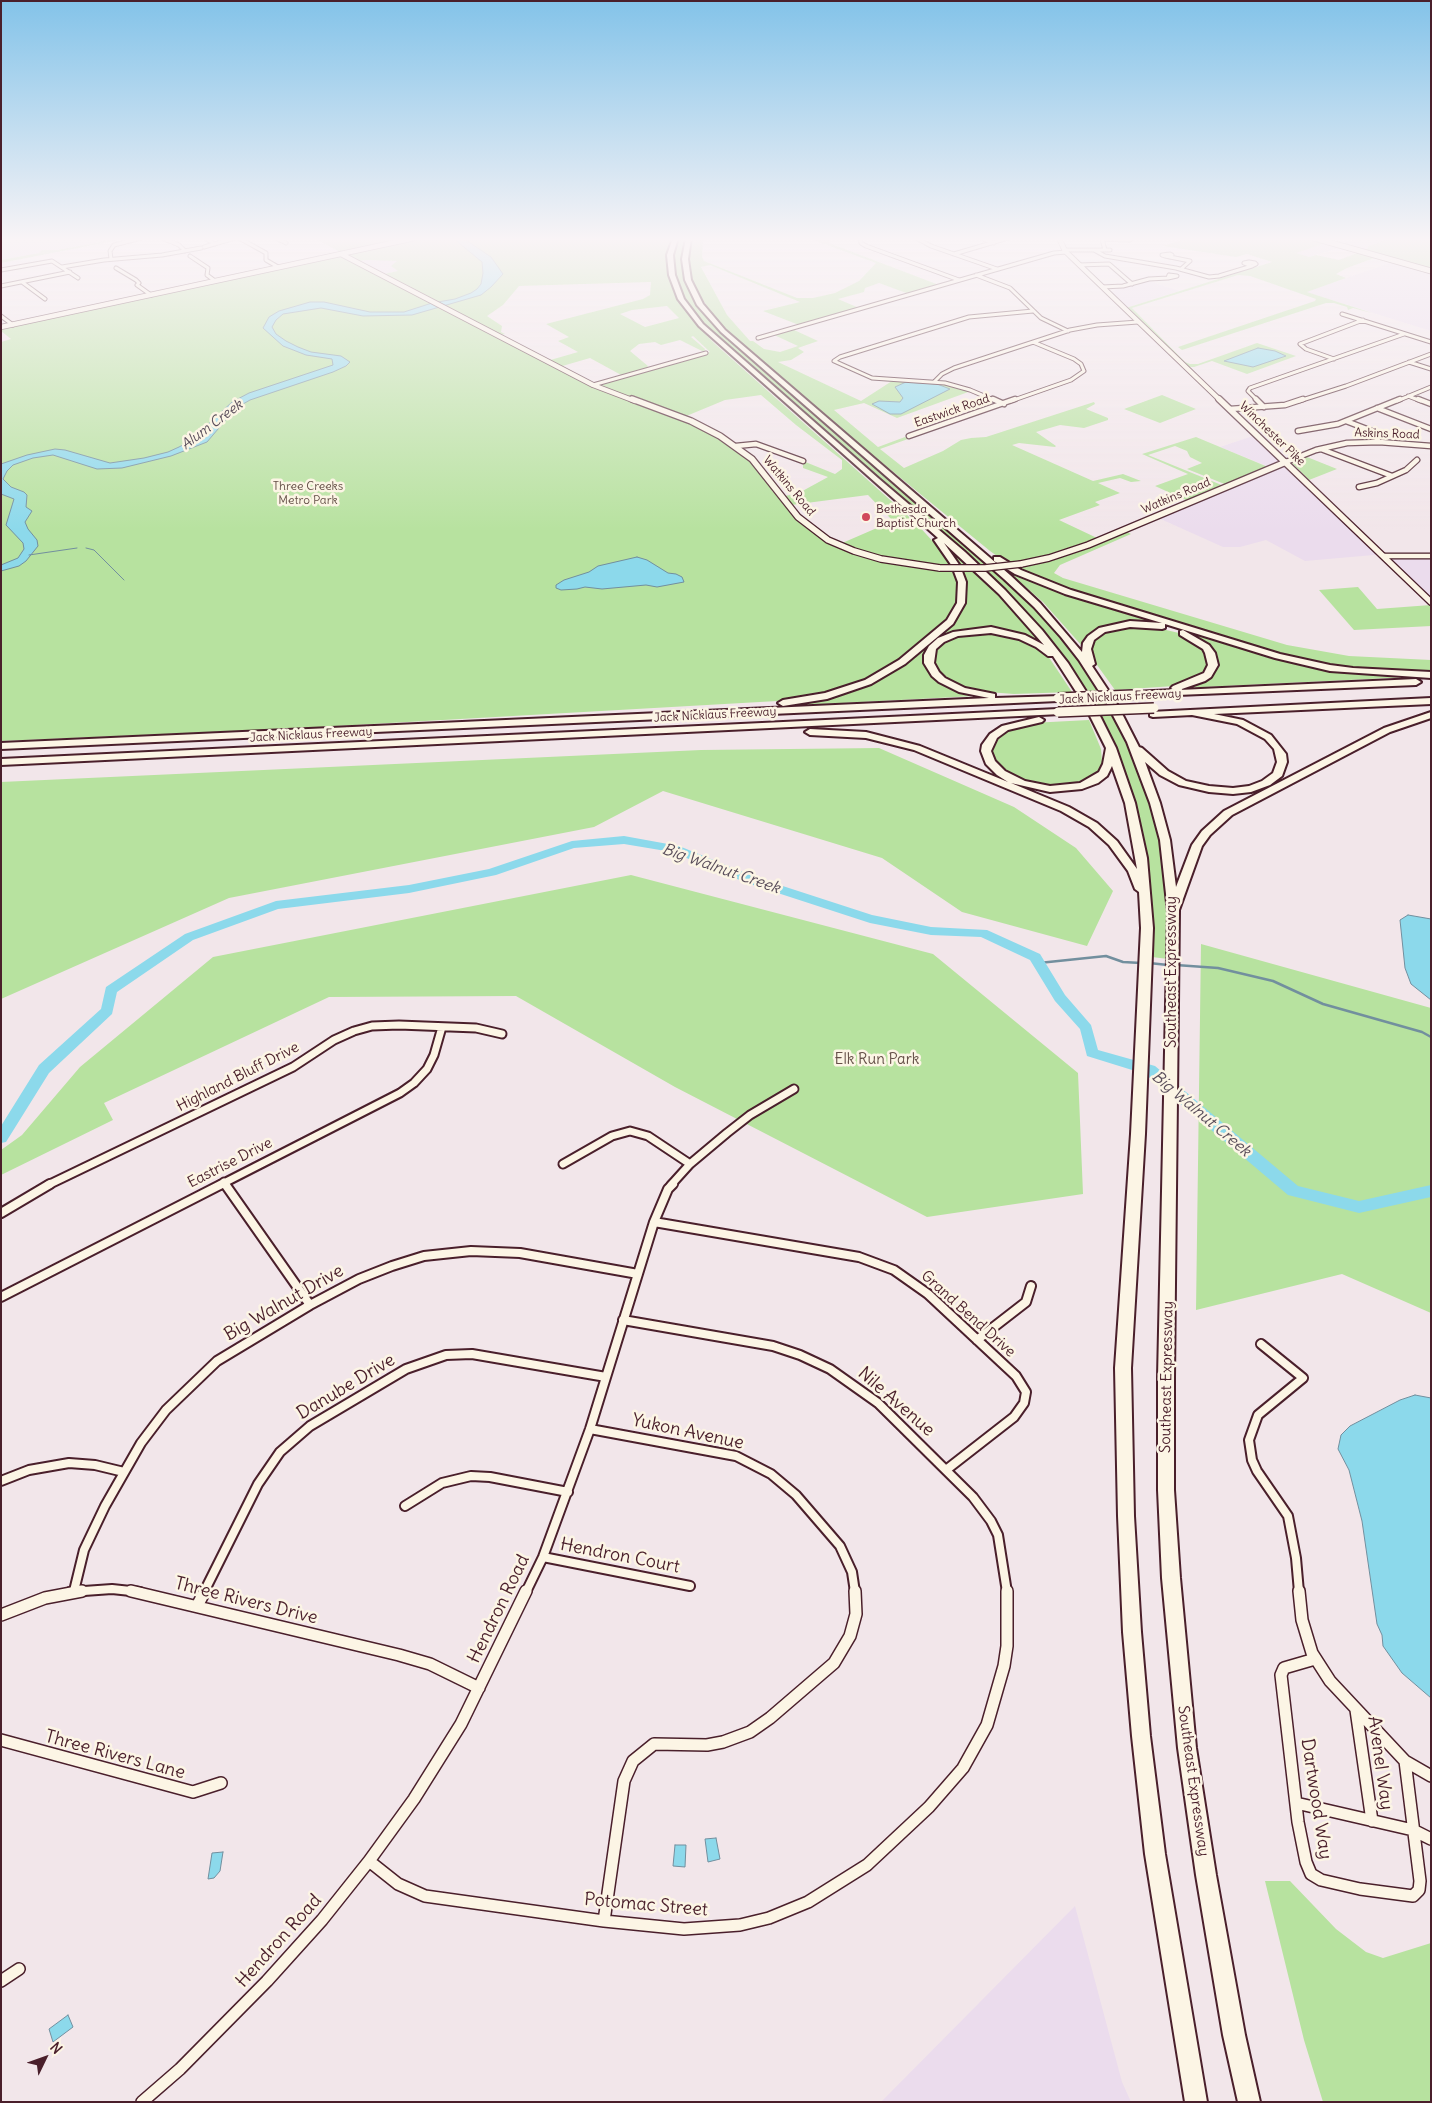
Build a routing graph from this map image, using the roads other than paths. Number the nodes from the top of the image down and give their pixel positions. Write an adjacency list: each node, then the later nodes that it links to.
1 (499, 336): 20 (street, Watkins Road)
2 (713, 336): 42 (highway, Southeast Expressway)
3 (730, 336): 41 (highway, Southeast Expressway)
4 (764, 336): 11 (street)
5 (908, 336): 19 (street)
6 (1052, 336): 12 (street)
7 (1153, 336): 27 (street, Winchester Pike)
8 (1320, 336): 16 (street)
9 (1398, 336): 16 (street)
10 (1411, 336): 13 (street)
11 (758, 338)
12 (1033, 342): 19 (street); 23 (street, Eastwick Road)
13 (1431, 342)
14 (706, 353): 20 (street)
15 (1431, 354): 17 (street)
16 (1335, 359): 25 (street)
17 (1409, 362): 18 (street); 25 (street)
18 (1431, 369)
19 (935, 381): 23 (street)
20 (592, 385): 33 (street, Watkins Road)
21 (1431, 387): 22 (street)
22 (1408, 396): 24 (street); 26 (street)
23 (1004, 404): 31 (street, Eastwick Road)
24 (1431, 404)
25 (1264, 407): 27 (street)
26 (1377, 408): 28 (street); 29 (street)
27 (1230, 409): 38 (street, Winchester Pike)
28 (1346, 421): 30 (street); 32 (street)
29 (1431, 429)
30 (1298, 431)
31 (909, 436)
32 (1379, 442): 34 (street, Askins Road); 35 (street, Askins Road)
33 (736, 446): 37 (street); 38 (street, Watkins Road, bridge)
34 (1431, 446)
35 (1321, 449): 38 (street, Askins Road); 39 (street)
36 (1418, 460): 39 (street)
37 (803, 461)
38 (1286, 462): 43 (street, Winchester Pike)
39 (1392, 476): 40 (street)
40 (1359, 487)
41 (932, 512): 47 (highway); 48 (highway, Southeast Expressway)
42 (928, 525): 46 (highway, Southeast Expressway); 58 (highway)
43 (1383, 556): 44 (street); 45 (street, Winchester Pike)
44 (1431, 556)
45 (1431, 602)
46 (1065, 665): 52 (highway); 64 (highway, Southeast Expressway)
47 (1431, 674)
48 (1097, 680): 50 (highway); 62 (highway, Southeast Expressway)
49 (1431, 681): 50 (highway, Jack Nicklaus Freeway)
50 (1155, 694): 52 (highway, Jack Nicklaus Freeway, bridge)
51 (1431, 694): 54 (highway, Jack Nicklaus Freeway)
52 (1014, 700): 58 (highway, Jack Nicklaus Freeway)
53 (1431, 701): 55 (highway)
54 (1153, 711): 55 (highway); 56 (highway)
55 (1195, 712): 62 (highway)
56 (1060, 715): 59 (highway); 61 (highway, Jack Nicklaus Freeway)
57 (1431, 715): 67 (highway)
58 (601, 719): 63 (highway, Jack Nicklaus Freeway)
59 (1047, 719): 60 (highway); 64 (highway)
60 (773, 732): 61 (highway); 66 (highway)
61 (468, 740): 65 (highway, Jack Nicklaus Freeway)
62 (1132, 742): 67 (highway, Southeast Expressway)
63 (1, 746)
64 (1111, 748): 66 (highway, Southeast Expressway)
65 (1, 762)
66 (1145, 904): 112 (highway, Southeast Expressway)
67 (1174, 912): 113 (highway, Southeast Expressway)
68 (442, 1027): 69 (street, Highland Bluff Drive); 73 (street, Eastrise Drive); 74 (street, Highland Bluff Drive)
69 (502, 1034)
70 (794, 1089): 72 (street, Hendron Road)
71 (563, 1164): 72 (street)
72 (690, 1164): 75 (street, Hendron Road)
73 (224, 1182): 78 (street, Eastrise Drive); 79 (street)
74 (1, 1213)
75 (654, 1222): 76 (street, Hendron Road); 81 (street, Grand Bend Drive)
76 (638, 1274): 79 (street, Big Walnut Drive); 80 (street, Hendron Road)
77 (1031, 1286): 81 (street)
78 (1, 1297)
79 (310, 1305): 86 (street, Big Walnut Drive)
80 (623, 1320): 83 (street, Hendron Road); 85 (street, Nile Avenue)
81 (978, 1340): 85 (street, Grand Bend Drive)
82 (1261, 1344): 96 (street)
83 (606, 1376): 84 (street, Hendron Road); 93 (street, Danube Drive)
84 (590, 1429): 88 (street, Hendron Road); 108 (street, Yukon Avenue)
85 (946, 1470): 95 (street, Nile Avenue)
86 (124, 1472): 87 (street); 92 (street, Big Walnut Drive)
87 (1, 1481)
88 (568, 1492): 89 (street); 90 (street, Hendron Road)
89 (405, 1506)
90 (543, 1557): 91 (street, Hendron Court); 97 (street, Hendron Road)
91 (690, 1586)
92 (74, 1590): 93 (street, Three Rivers Drive); 94 (street, Three Rivers Drive)
93 (197, 1606): 97 (street, Three Rivers Drive)
94 (1, 1615)
95 (1007, 1624): 108 (street, Potomac Street)
96 (1315, 1659): 98 (street); 103 (street, Dartwood Way)
97 (479, 1688): 107 (street, Hendron Road)
98 (1356, 1709): 100 (street); 104 (street, Avenel Way)
99 (1, 1740): 102 (street, Three Rivers Lane)
100 (1406, 1761): 101 (street); 105 (street, Dartwood Way)
101 (1431, 1776)
102 (221, 1784)
103 (1296, 1803): 104 (street); 105 (street, Dartwood Way)
104 (1372, 1821): 105 (street)
105 (1413, 1830): 106 (street)
106 (1431, 1839)
107 (369, 1861): 108 (street, Potomac Street); 111 (street, Hendron Road)
108 (604, 1921)
109 (19, 1969): 110 (street)
110 (1, 1981)
111 (142, 2102)
112 (1196, 2102)
113 (1249, 2102)

